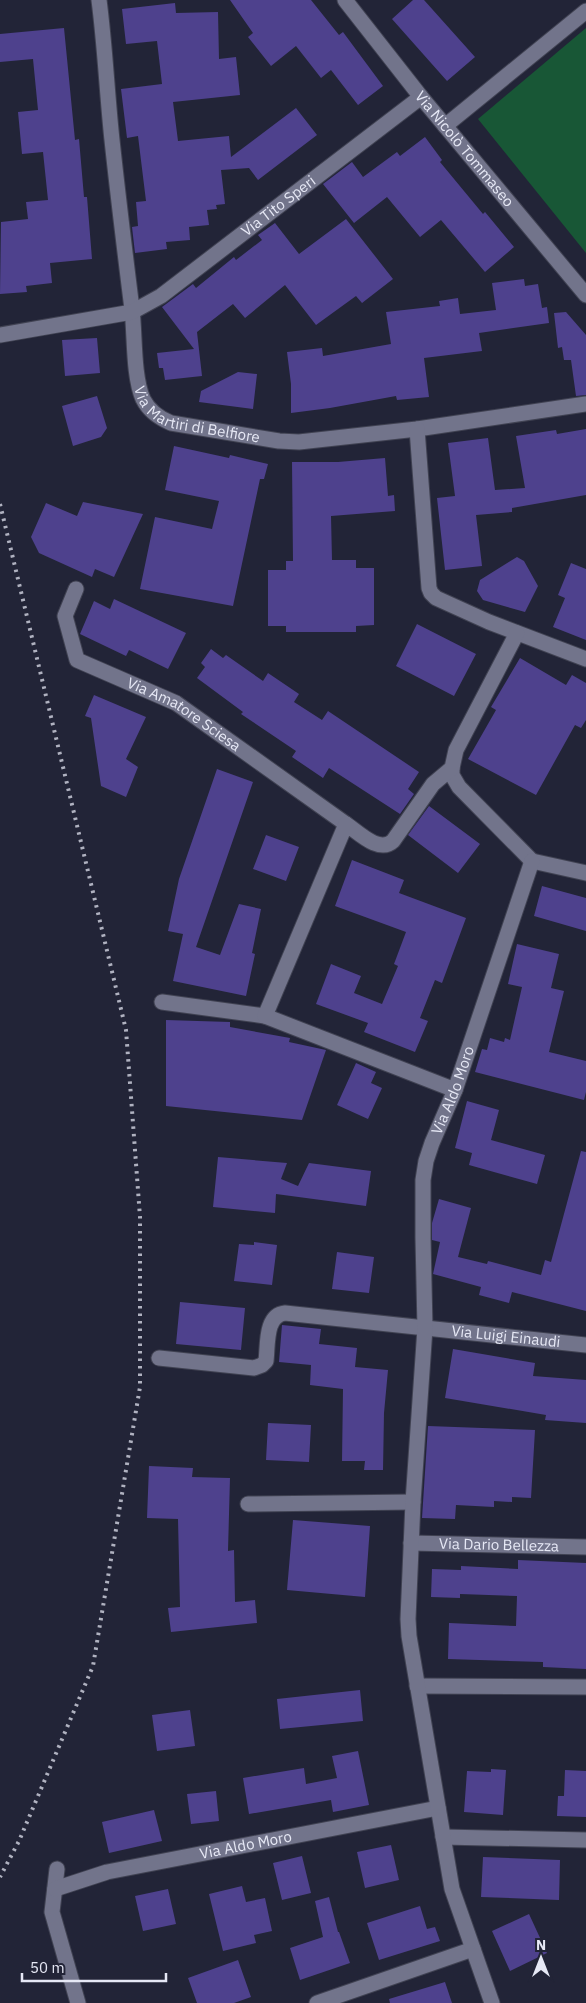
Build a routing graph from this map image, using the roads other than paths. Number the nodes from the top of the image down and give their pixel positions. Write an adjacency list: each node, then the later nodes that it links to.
1 (99, 0): 7 (street, Via Martiri di Belfiore)
2 (345, 0): 4 (street, Via Nicolò Tommaseo)
3 (586, 11): 5 (street)
4 (421, 97): 5 (street, Via Nicolò Tommaseo); 7 (street, Via Tito Speri)
5 (445, 126): 6 (street, Via Nicolò Tommaseo)
6 (586, 295)
7 (132, 312): 8 (street, Via Tito Speri); 10 (street, Via Martiri di Belfiore)
8 (0, 335)
9 (586, 404): 10 (street, Via Martiri di Belfiore)
10 (417, 429): 12 (street)
11 (76, 589): 15 (street, Via Amatore Sciesa)
12 (517, 633): 13 (street); 14 (street)
13 (586, 659)
14 (452, 768): 15 (street, Via Amatore Sciesa); 16 (street)
15 (346, 824): 19 (street)
16 (532, 861): 17 (street); 20 (street, Via Aldo Moro)
17 (586, 873)
18 (162, 1002): 19 (street)
19 (265, 1016): 20 (street)
20 (455, 1090): 21 (street, Via Aldo Moro)
21 (425, 1328): 22 (street, Via Luigi Einaudi); 23 (street); 24 (street, Via Aldo Moro)
22 (586, 1345)
23 (159, 1358)
24 (413, 1502): 25 (street); 26 (street, Via Aldo Moro)
25 (248, 1504)
26 (411, 1544): 27 (street, Via Dario Bellezza); 28 (street, Via Aldo Moro)
27 (586, 1547)
28 (417, 1686): 29 (street); 30 (street, Via Aldo Moro)
29 (586, 1687)
30 (438, 1808): 31 (street, Via Aldo Moro); 34 (street, Via Aldo Moro)
31 (444, 1837): 32 (street); 35 (street, Via Aldo Moro)
32 (586, 1840)
33 (58, 1869): 34 (street)
34 (55, 1889): 36 (street)
35 (474, 1949): 37 (street); 38 (street, Via Aldo Moro)
36 (78, 2003)
37 (317, 2003)
38 (492, 2003)

